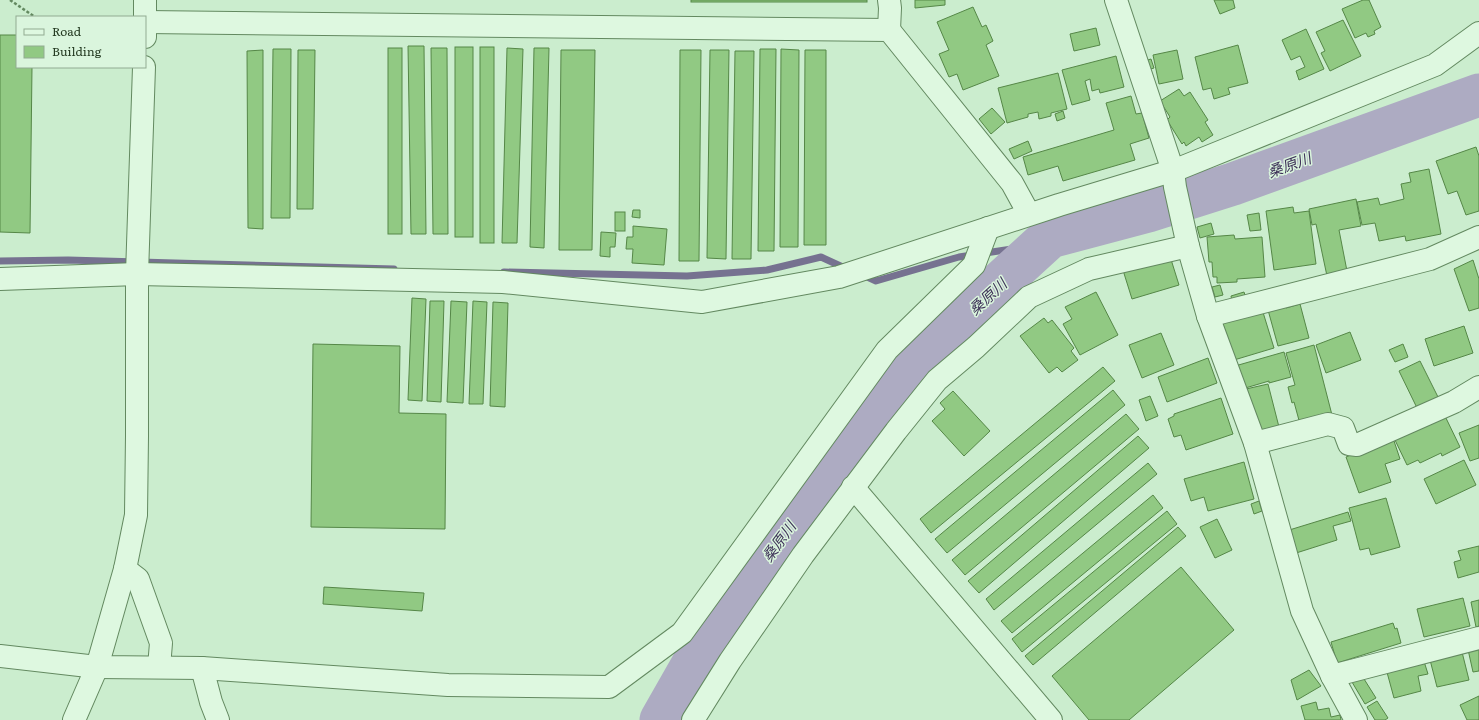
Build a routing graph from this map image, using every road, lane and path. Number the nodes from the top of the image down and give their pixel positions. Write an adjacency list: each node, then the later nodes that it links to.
1 (10, 0): 5 (path)
2 (145, 0): 6 (street)
3 (889, 0): 8 (street)
4 (1116, 0): 11 (street)
5 (34, 16)
6 (145, 16)
7 (146, 30): 8 (street)
8 (889, 30): 12 (street)
9 (1479, 33): 11 (street)
10 (144, 68): 16 (street)
11 (1174, 179): 12 (street); 15 (street)
12 (1029, 214): 13 (street)
13 (988, 228): 16 (street); 27 (street)
14 (1479, 237): 18 (street)
15 (1188, 246): 18 (street); 21 (street)
16 (137, 274): 17 (street); 22 (street)
17 (0, 279)
18 (1208, 316): 20 (street)
19 (1479, 387): 20 (street)
20 (1255, 443): 28 (street)
21 (853, 487): 31 (street); 32 (street)
22 (125, 569): 25 (street); 26 (street)
23 (1479, 638): 28 (street)
24 (0, 656): 25 (street)
25 (97, 667): 26 (street); 29 (street)
26 (159, 667): 27 (street)
27 (202, 668): 30 (street)
28 (1332, 676): 33 (street)
29 (74, 720)
30 (218, 720)
31 (693, 720)
32 (1051, 720)
33 (1356, 720)

